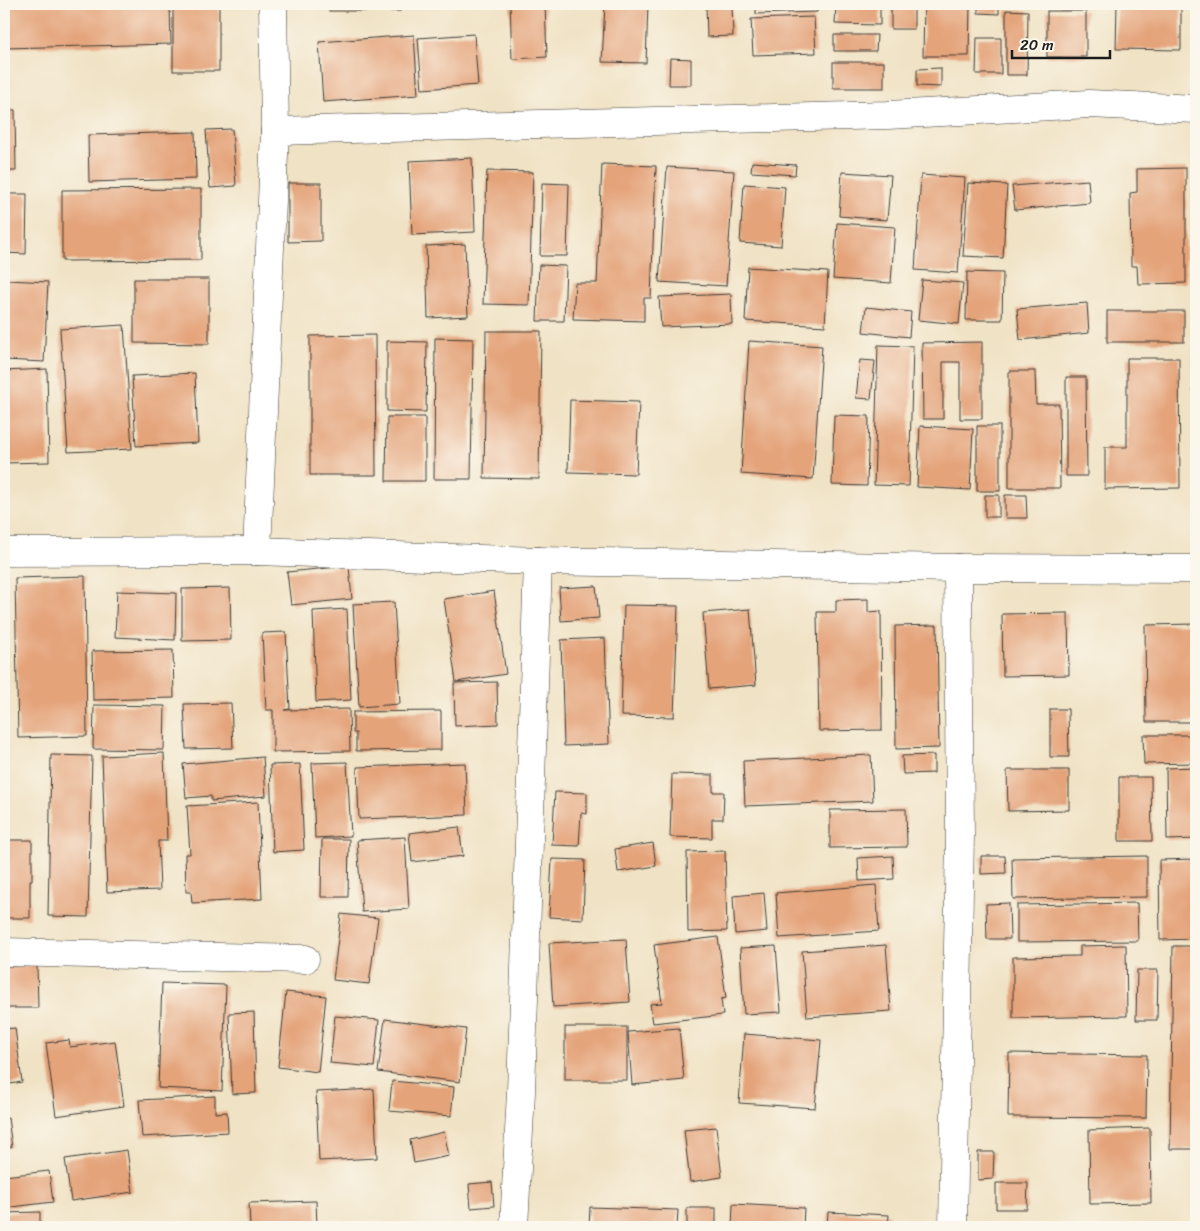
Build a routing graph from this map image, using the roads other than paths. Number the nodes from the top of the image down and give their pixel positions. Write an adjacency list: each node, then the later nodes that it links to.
1 (273, 4): 3 (street)
2 (1196, 108): 3 (street)
3 (275, 131): 4 (street)
4 (257, 551): 5 (street); 6 (street)
5 (4, 552)
6 (538, 561): 7 (street); 11 (street)
7 (958, 568): 8 (street); 12 (street)
8 (1196, 569)
9 (4, 952): 10 (street)
10 (306, 959)
11 (514, 1227)
12 (953, 1227)

